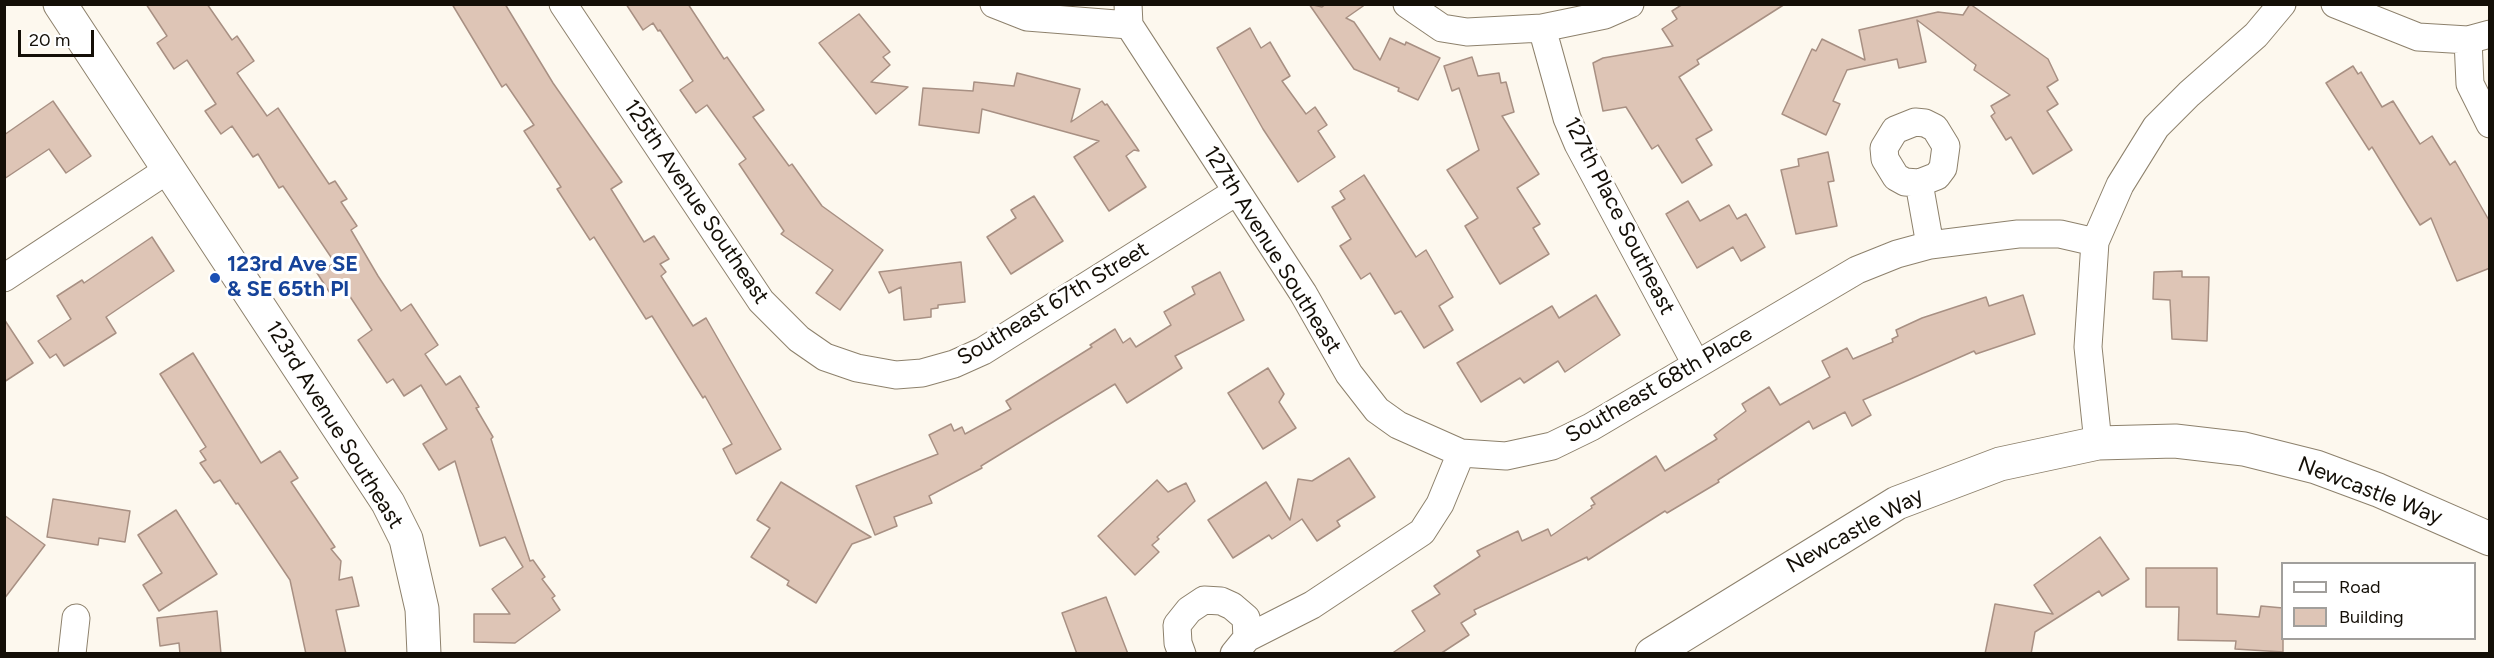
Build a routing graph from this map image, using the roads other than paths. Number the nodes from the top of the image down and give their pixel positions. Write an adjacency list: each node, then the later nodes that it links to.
1 (60, 4): 12 (main road, 123rd Avenue Southeast)
2 (563, 4): 19 (street, 125th Avenue Southeast)
3 (994, 4): 8 (street)
4 (1407, 4): 9 (street)
5 (1630, 4): 9 (street)
6 (2282, 4): 15 (street)
7 (2334, 4): 10 (street)
8 (1128, 15): 14 (street, 127th Avenue Southeast)
9 (1542, 28): 18 (street, 127th Place Southeast)
10 (2479, 37): 11 (street)
11 (2490, 124)
12 (169, 169): 17 (street); 26 (main road, 123rd Avenue Southeast)
13 (1919, 183): 16 (street)
14 (1236, 192): 19 (street, Southeast 67th Street); 21 (street, 127th Avenue Southeast)
15 (2095, 242): 16 (street, Southeast 68th Place); 20 (street)
16 (1930, 245): 18 (street, Southeast 68th Place)
17 (4, 278)
18 (1696, 364): 21 (street, Southeast 68th Place)
19 (857, 368)
20 (2098, 443): 22 (main road, Newcastle Way); 28 (main road, Newcastle Way)
21 (1461, 453): 24 (street)
22 (2490, 539)
23 (76, 618): 25 (street)
24 (1240, 646): 27 (street)
25 (72, 654)
26 (424, 654)
27 (1182, 654)
28 (1652, 654)

